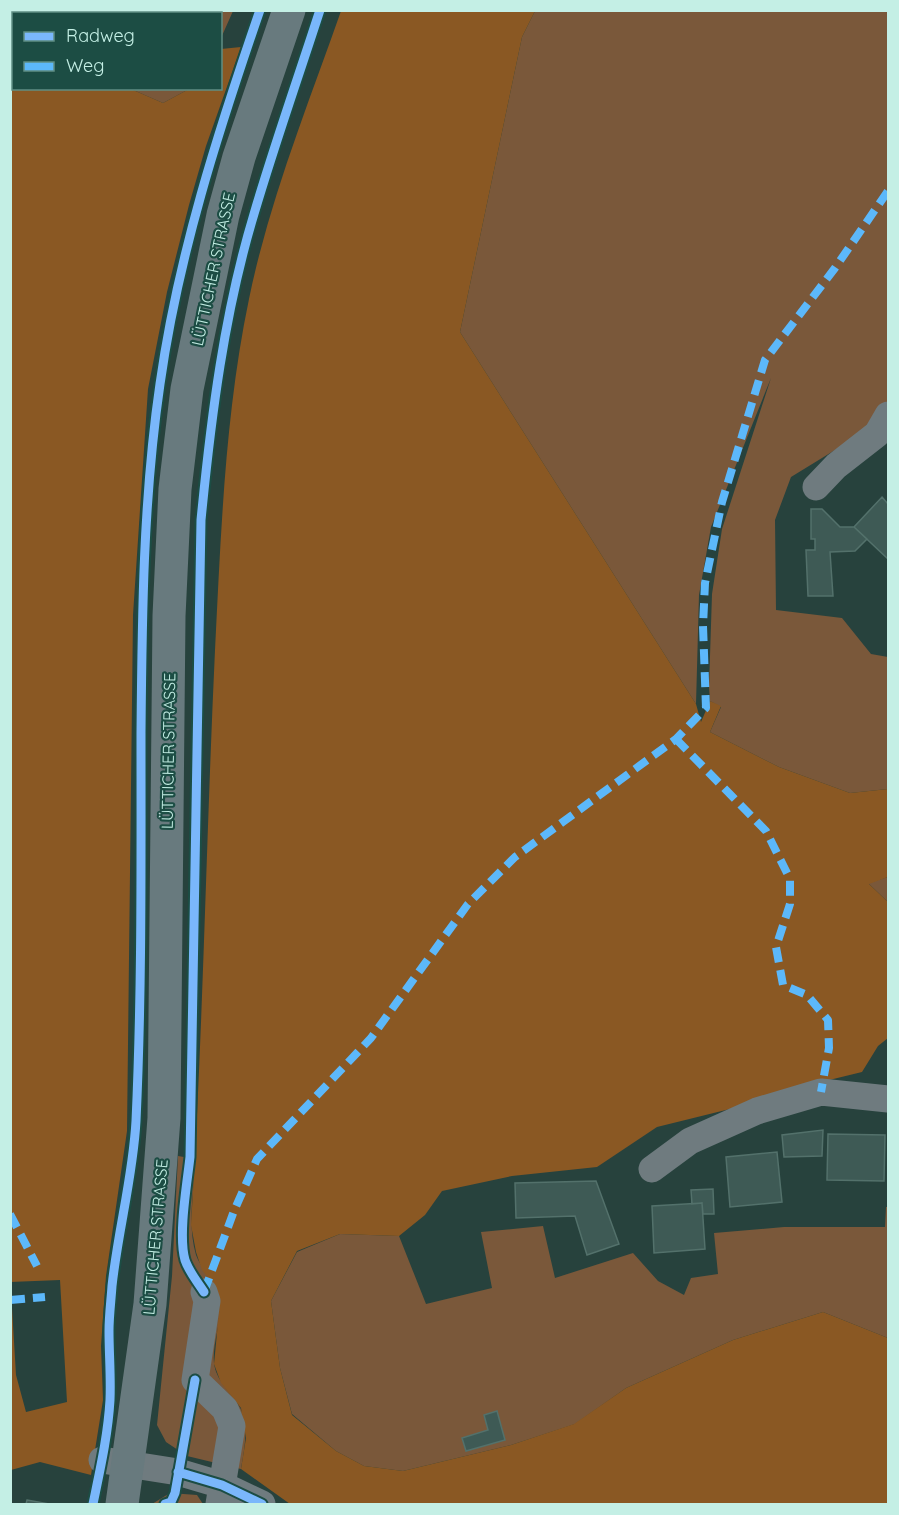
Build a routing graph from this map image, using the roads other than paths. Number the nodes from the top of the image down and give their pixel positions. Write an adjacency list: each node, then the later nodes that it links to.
1 (289, 10): 7 (main road, LÜTTICHER STRASSE)
2 (888, 415): 3 (street)
3 (816, 487)
4 (888, 1099): 5 (street)
5 (652, 1169)
6 (204, 1292): 8 (street)
7 (116, 1461): 8 (street); 9 (main road, LÜTTICHER STRASSE)
8 (221, 1495): 10 (street)
9 (122, 1504)
10 (262, 1504)

